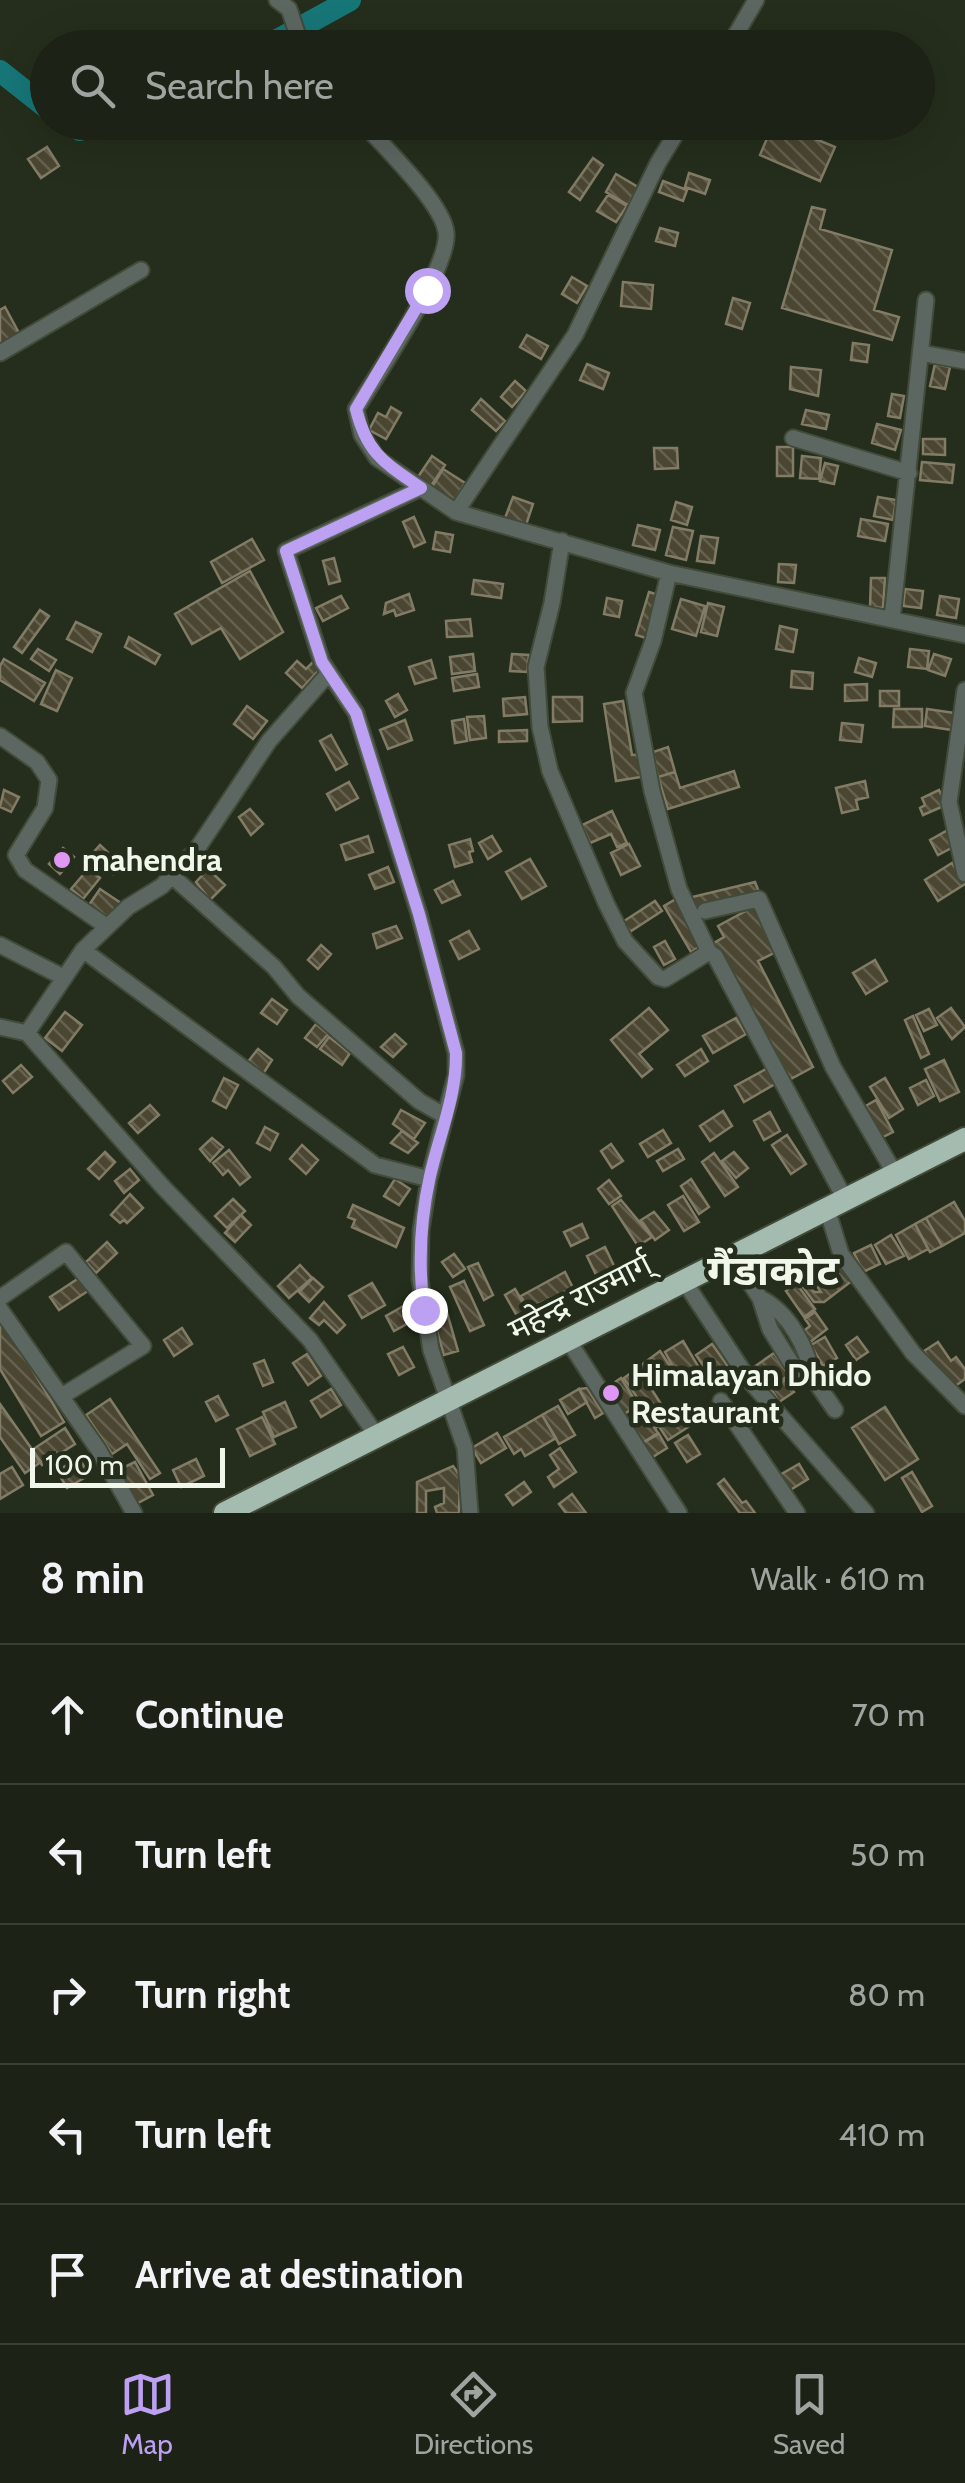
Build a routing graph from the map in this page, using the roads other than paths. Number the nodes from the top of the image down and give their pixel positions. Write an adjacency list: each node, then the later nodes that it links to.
1 (756, 0): 4 (street)
2 (283, 4): 3 (street)
3 (294, 30)
4 (738, 30)
5 (378, 140): 14 (street)
6 (672, 140): 15 (street)
7 (141, 270): 10 (street)
8 (926, 300): 9 (street)
9 (920, 352): 11 (street); 13 (street)
10 (0, 354)
11 (965, 361)
12 (793, 438): 13 (street)
13 (908, 473): 18 (street)
14 (421, 488): 15 (street); 20 (street)
15 (456, 512): 16 (street)
16 (562, 541): 17 (street); 31 (street)
17 (669, 573): 18 (street); 31 (street)
18 (892, 619): 19 (street)
19 (965, 635)
20 (329, 672): 26 (street); 35 (street)
21 (965, 690): 25 (street)
22 (0, 736): 24 (street)
23 (0, 858): 24 (street)
24 (25, 870): 28 (street)
25 (965, 874)
26 (172, 876): 28 (street); 35 (street)
27 (705, 911): 37 (street)
28 (106, 926): 30 (street)
29 (0, 946): 32 (street)
30 (83, 950): 32 (street); 38 (street)
31 (709, 952): 39 (street)
32 (63, 977): 34 (street)
33 (0, 1027): 34 (street)
34 (27, 1033): 50 (street)
35 (445, 1116): 38 (street)
36 (965, 1139): 37 (highway, महेन्द्र राज्मार्ग्)
37 (895, 1174): 39 (highway, महेन्द्र राज्मार्ग्)
38 (429, 1180): 46 (street)
39 (836, 1204): 40 (highway, महेन्द्र राज्मार्ग्); 48 (street)
40 (732, 1256): 41 (highway, महेन्द्र राज्मार्ग्); 49 (street)
41 (684, 1280): 44 (highway, महेन्द्र राज्मार्ग्); 56 (street)
42 (0, 1298): 45 (street)
43 (0, 1309): 45 (street)
44 (568, 1340): 46 (highway, महेन्द्र राज्मार्ग्); 54 (street)
45 (62, 1396): 51 (street)
46 (450, 1399): 50 (highway, महेन्द्र राज्मार्ग्); 53 (street)
47 (721, 1401): 55 (street)
48 (965, 1406)
49 (835, 1410)
50 (377, 1436): 52 (highway, महेन्द्र राज्मार्ग्)
51 (134, 1513)
52 (225, 1513)
53 (470, 1513)
54 (680, 1513)
55 (797, 1513)
56 (866, 1513)

